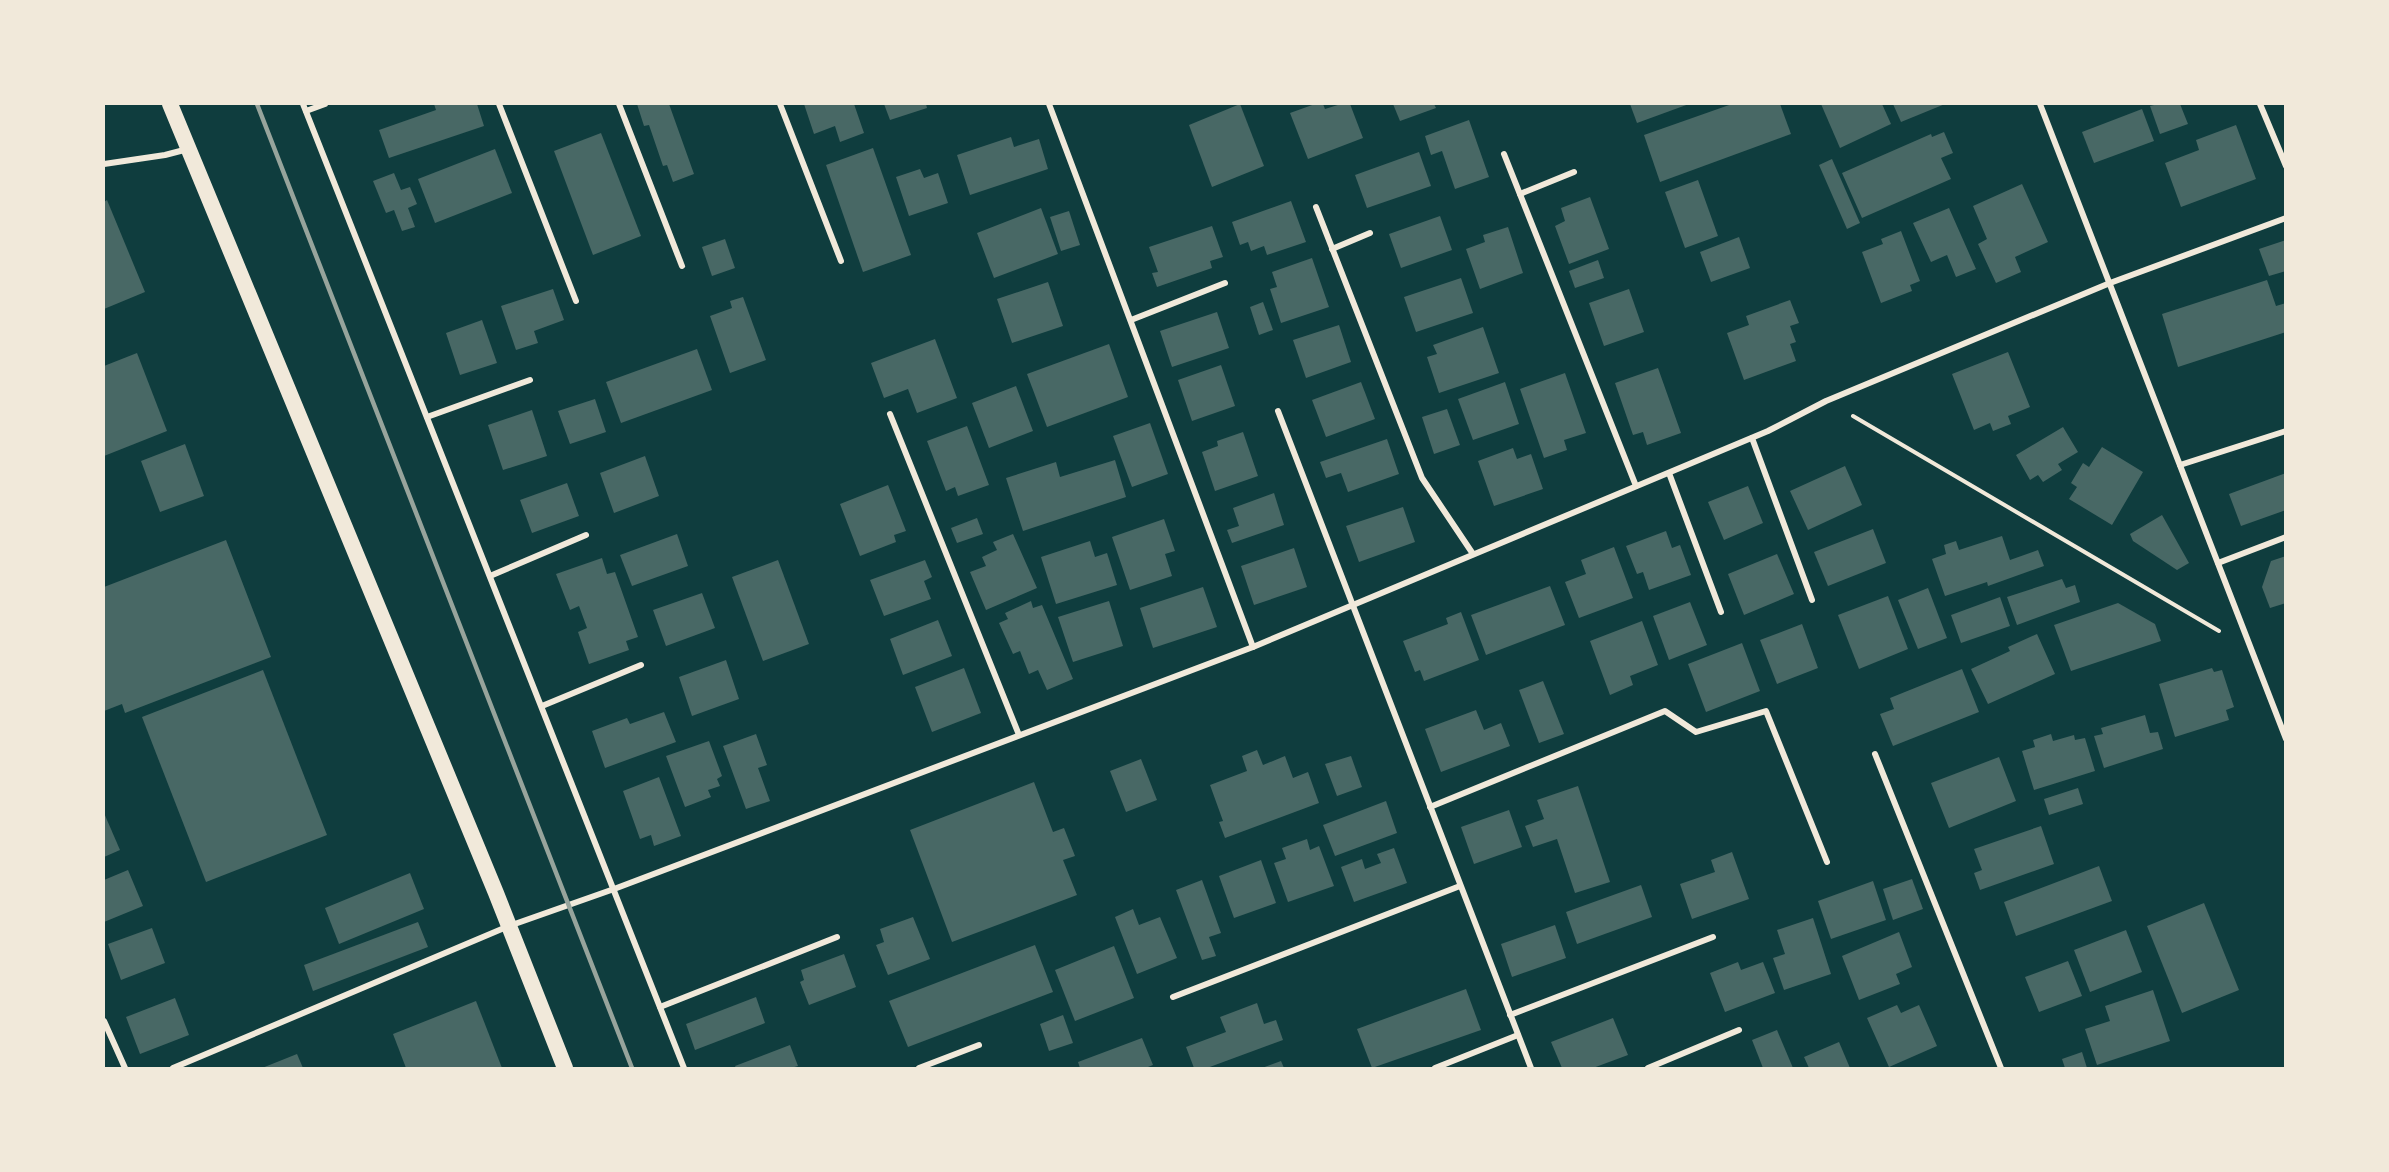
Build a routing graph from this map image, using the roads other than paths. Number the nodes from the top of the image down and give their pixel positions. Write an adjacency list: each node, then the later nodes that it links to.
1 (170, 104): 11 (highway)
2 (303, 104): 10 (street)
3 (325, 104): 10 (street)
4 (499, 104): 25 (street)
5 (619, 104): 22 (street)
6 (780, 104): 21 (street)
7 (1049, 104): 26 (street)
8 (2040, 104): 24 (street)
9 (2260, 104): 14 (street)
10 (306, 111): 30 (street)
11 (188, 149): 13 (street); 54 (highway)
12 (1504, 154): 16 (street)
13 (104, 164)
14 (2286, 166)
15 (1574, 172): 16 (street)
16 (1520, 194): 35 (street)
17 (1316, 207): 20 (street)
18 (2286, 218): 24 (street)
19 (1370, 233): 20 (street)
20 (1332, 249): 38 (street)
21 (841, 261)
22 (682, 266)
23 (1225, 283): 26 (street)
24 (2110, 283): 32 (street); 33 (street)
25 (576, 301)
26 (1131, 320): 44 (street)
27 (530, 380): 30 (street)
28 (1278, 411): 42 (street)
29 (890, 414): 47 (street)
30 (427, 417): 40 (street)
31 (2286, 431): 33 (street)
32 (1752, 438): 34 (street); 41 (street)
33 (2180, 465): 39 (street)
34 (1669, 473): 35 (street); 43 (street)
35 (1636, 486): 38 (street)
36 (586, 535): 40 (street)
37 (2286, 537): 39 (street)
38 (1473, 554): 42 (street)
39 (2218, 563): 48 (street)
40 (490, 576): 46 (street)
41 (1812, 600)
42 (1352, 605): 44 (street); 50 (street)
43 (1721, 612)
44 (1253, 647): 47 (street)
45 (641, 665): 46 (street)
46 (542, 706): 53 (street)
47 (1019, 735): 53 (street)
48 (2286, 739)
49 (1875, 754): 72 (street)
50 (1430, 807): 51 (street); 52 (street)
51 (1827, 862)
52 (1460, 886): 57 (street); 59 (street)
53 (614, 889): 54 (street); 58 (street)
54 (509, 926): 65 (street); 66 (highway)
55 (837, 937): 58 (street)
56 (1713, 937): 59 (street)
57 (1173, 997)
58 (660, 1007): 67 (street)
59 (1510, 1015): 62 (street)
60 (104, 1021): 64 (street)
61 (1739, 1030): 71 (street)
62 (1518, 1035): 69 (street); 70 (street)
63 (979, 1044): 68 (street)
64 (125, 1068)
65 (173, 1068)
66 (565, 1068)
67 (684, 1068)
68 (919, 1068)
69 (1435, 1068)
70 (1531, 1068)
71 (1648, 1068)
72 (2001, 1068)

